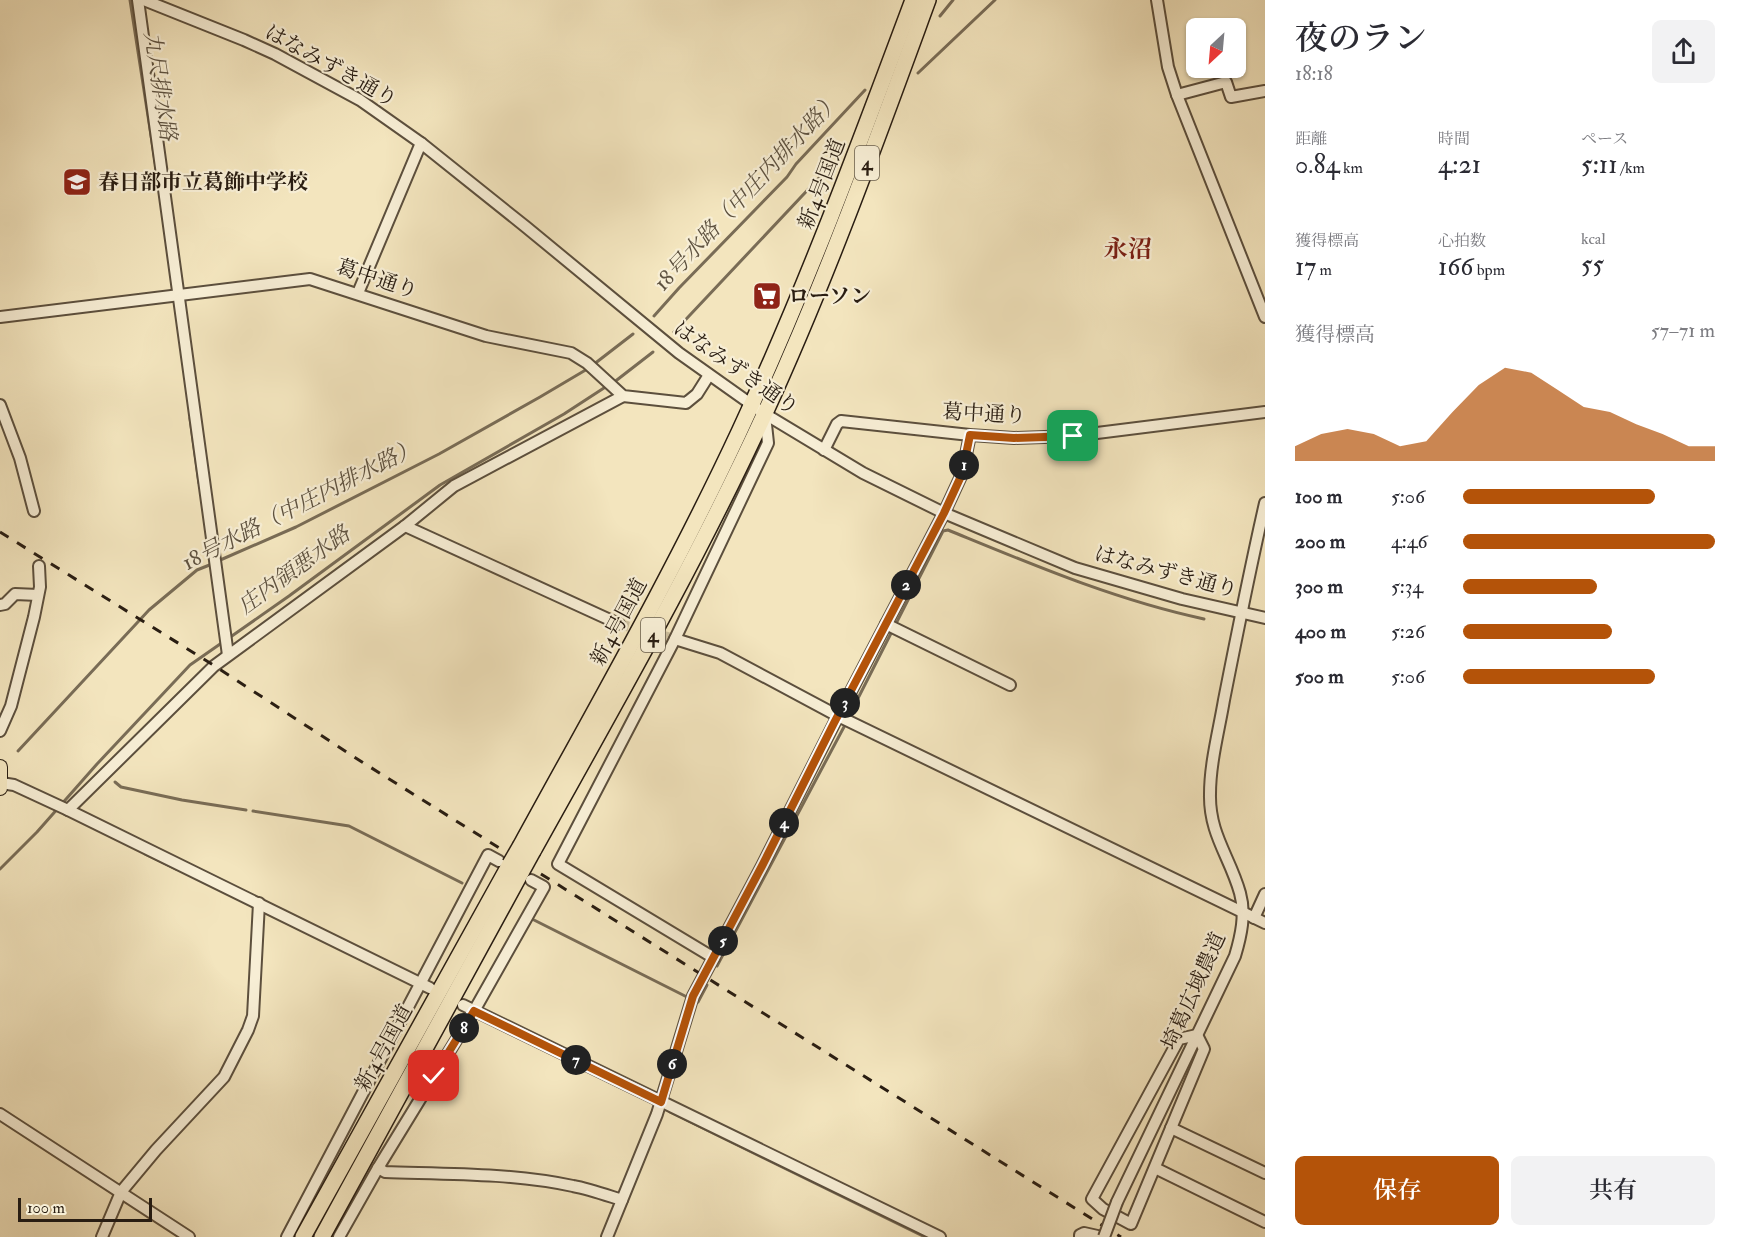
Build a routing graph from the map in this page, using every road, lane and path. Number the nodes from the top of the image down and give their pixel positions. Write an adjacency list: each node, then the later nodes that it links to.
1 (138, 0): 10 (street)
2 (144, 0): 8 (street, はなみずき通り)
3 (913, 0): 16 (highway, 新4号国道 / 4)
4 (928, 0): 18 (highway, 新4号国道 / 4)
5 (1157, 0): 7 (street)
6 (1265, 91): 7 (street)
7 (1177, 95): 12 (street)
8 (421, 143): 9 (street); 13 (street, はなみずき通り)
9 (358, 293): 10 (street, 葛中通り); 14 (street, 葛中通り)
10 (179, 294): 11 (street, 葛中通り); 33 (street)
11 (0, 317)
12 (1265, 317)
13 (709, 375): 14 (street); 16 (street, はなみずき通り)
14 (623, 396): 24 (street)
15 (0, 405): 22 (street)
16 (751, 405): 18 (street, はなみずき通り); 40 (highway, 新4号国道 / 4)
17 (1265, 412): 19 (street, 葛中通り)
18 (765, 414): 20 (street, はなみずき通り); 32 (street); 40 (highway, 新4号国道 / 4)
19 (970, 435): 20 (street, 葛中通り); 23 (street)
20 (824, 450): 23 (street, はなみずき通り)
21 (1265, 503): 28 (street, 埼葛広域農道)
22 (34, 512)
23 (944, 513): 28 (street, はなみずき通り); 31 (street)
24 (405, 526): 30 (street); 33 (street)
25 (39, 566): 26 (street)
26 (38, 595): 27 (street); 36 (street)
27 (0, 605)
28 (1240, 612): 29 (street, はなみずき通り); 44 (street, 埼葛広域農道)
29 (1265, 618)
30 (619, 624)
31 (886, 624): 34 (street); 35 (street)
32 (675, 639): 35 (street); 47 (street)
33 (228, 651): 39 (street)
34 (1010, 685)
35 (838, 716): 44 (street); 47 (street)
36 (0, 731)
37 (0, 767): 38 (main road)
38 (0, 786): 39 (street)
39 (68, 810): 43 (street)
40 (527, 848): 41 (highway, 新4号国道 / 4, bridge)
41 (516, 869): 48 (street); 50 (street); 64 (highway, 新4号国道 / 4); 65 (highway, 新4号国道 / 4)
42 (1265, 894): 45 (street)
43 (259, 903): 48 (street); 58 (street)
44 (1243, 913): 45 (street); 51 (street, 埼葛広域農道)
45 (1254, 918): 46 (street)
46 (1265, 923)
47 (714, 958): 52 (street)
48 (425, 985): 63 (street)
49 (463, 1005): 50 (street)
50 (474, 1011): 52 (street); 55 (street)
51 (1197, 1035): 54 (street); 56 (street); 70 (street, 埼葛広域農道, bridge)
52 (661, 1102): 59 (street); 68 (street)
53 (0, 1114): 58 (street)
54 (1171, 1128): 56 (street); 57 (street)
55 (378, 1168): 59 (street); 66 (street)
56 (1155, 1168): 60 (street)
57 (1265, 1173)
58 (121, 1192): 61 (street); 62 (street)
59 (622, 1200): 67 (street)
60 (1265, 1222)
61 (102, 1237)
62 (189, 1237)
63 (287, 1237)
64 (303, 1237)
65 (322, 1237)
66 (339, 1237)
67 (607, 1237)
68 (940, 1237)
69 (1080, 1237): 70 (street)
70 (1103, 1237)

